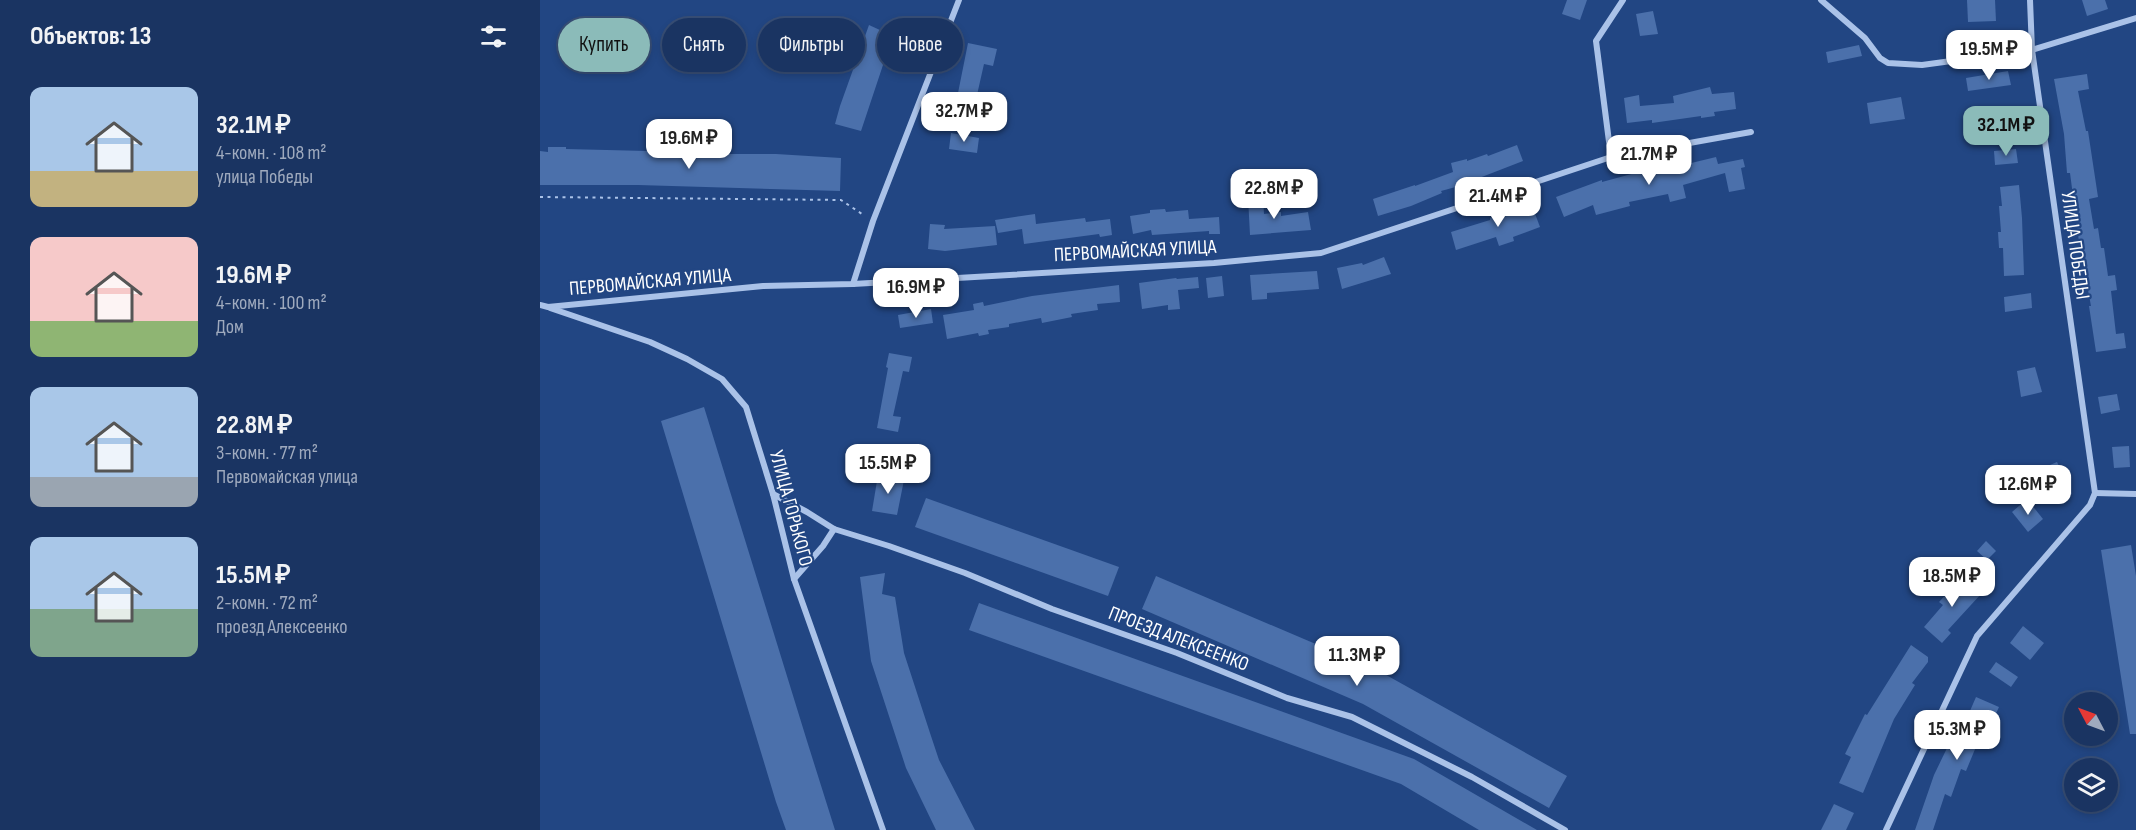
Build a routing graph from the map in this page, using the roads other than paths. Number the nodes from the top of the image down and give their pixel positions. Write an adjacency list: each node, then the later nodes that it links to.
1 (959, 0): 9 (street)
2 (1623, 0): 8 (street)
3 (1821, 0): 6 (street)
4 (2030, 0): 6 (street, УЛИЦА ПОБЕДЫ)
5 (2136, 18): 6 (street)
6 (2032, 50): 12 (street, УЛИЦА ПОБЕДЫ)
7 (1752, 132): 8 (street, ПЕРВОМАЙСКАЯ УЛИЦА)
8 (1611, 157): 9 (street, ПЕРВОМАЙСКАЯ УЛИЦА)
9 (853, 284): 11 (street, ПЕРВОМАЙСКАЯ УЛИЦА)
10 (540, 305): 11 (street, ПЕРВОМАЙСКАЯ УЛИЦА)
11 (548, 307): 13 (street, УЛИЦА ГОРЬКОГО)
12 (2095, 493): 14 (street); 19 (street)
13 (773, 494): 15 (street, ПРОЕЗД АЛЕКСЕЕНКО); 16 (street, УЛИЦА ГОРЬКОГО)
14 (2136, 494)
15 (834, 529): 16 (street); 18 (street, ПРОЕЗД АЛЕКСЕЕНКО)
16 (794, 579): 17 (street, УЛИЦА ГОРЬКОГО)
17 (883, 830)
18 (1565, 830)
19 (1886, 830)

